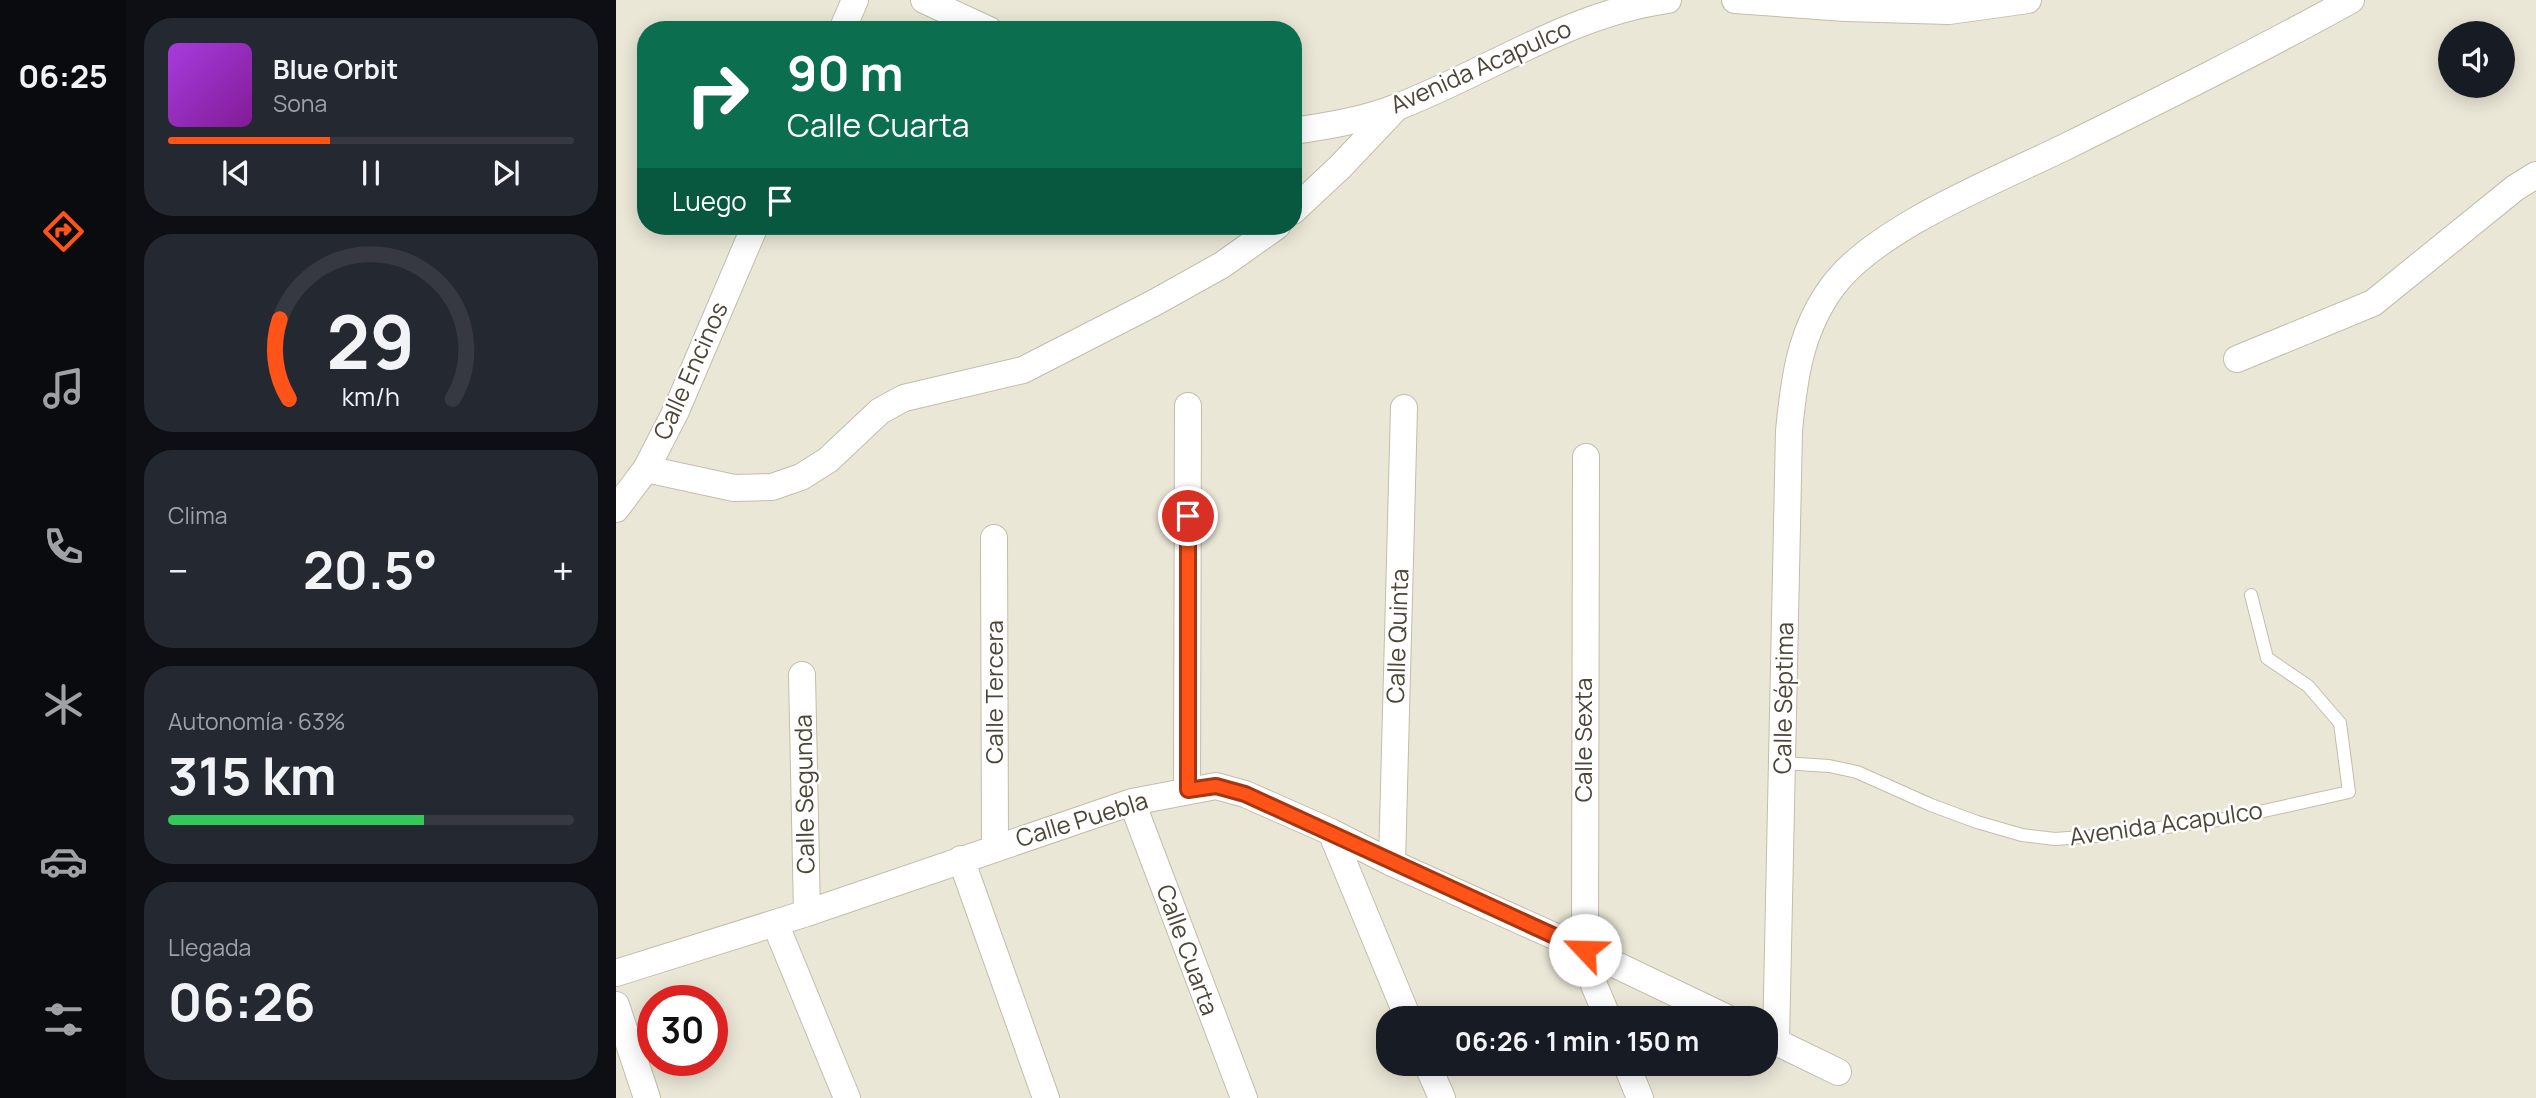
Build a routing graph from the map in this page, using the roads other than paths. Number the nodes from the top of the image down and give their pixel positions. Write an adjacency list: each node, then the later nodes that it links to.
1 (855, 0): 7 (street)
2 (924, 0): 8 (street)
3 (1668, 0): 9 (street, Avenida Acapulco)
4 (1735, 0): 5 (street)
5 (2028, 0)
6 (2351, 0): 24 (street, Calle Séptima)
7 (846, 21)
8 (970, 21)
9 (1396, 107): 10 (street, Avenida Acapulco); 12 (street)
10 (1302, 130)
11 (2536, 175): 15 (street)
12 (1302, 203)
13 (751, 235): 19 (street, Calle Encinos)
14 (1264, 235): 19 (street)
15 (2237, 359)
16 (1188, 406): 25 (street)
17 (1404, 408): 30 (street, Calle Quinta)
18 (1586, 457): 33 (street, Calle Sexta)
19 (646, 469): 20 (street, Calle Encinos)
20 (616, 509)
21 (994, 538): 28 (street, Calle Tercera)
22 (2251, 595): 24 (lane, Avenida Acapulco)
23 (802, 675): 31 (street, Calle Segunda)
24 (1783, 763): 39 (street, Calle Séptima)
25 (1188, 790): 26 (street, Calle Puebla); 27 (street, Calle Puebla)
26 (1132, 802): 28 (street, Calle Puebla); 47 (street, Calle Cuarta)
27 (1331, 832): 30 (street, Calle Puebla); 36 (street)
28 (995, 847): 29 (street, Calle Puebla)
29 (961, 859): 31 (street, Calle Puebla); 46 (street)
30 (1392, 863): 33 (street, Calle Puebla)
31 (807, 913): 32 (street, Calle Puebla)
32 (775, 923): 34 (street, Calle Puebla); 45 (street)
33 (1585, 950): 37 (street, Calle Sexta); 38 (street, Calle Puebla)
34 (616, 973)
35 (616, 1005): 44 (street)
36 (1403, 1006)
37 (1603, 1006)
38 (1702, 1006)
39 (1772, 1006)
40 (1778, 1042): 41 (street)
41 (1838, 1072)
42 (1432, 1076): 48 (street)
43 (1631, 1076): 49 (street)
44 (647, 1098)
45 (846, 1098)
46 (1046, 1098)
47 (1244, 1098)
48 (1442, 1098)
49 (1640, 1098)

